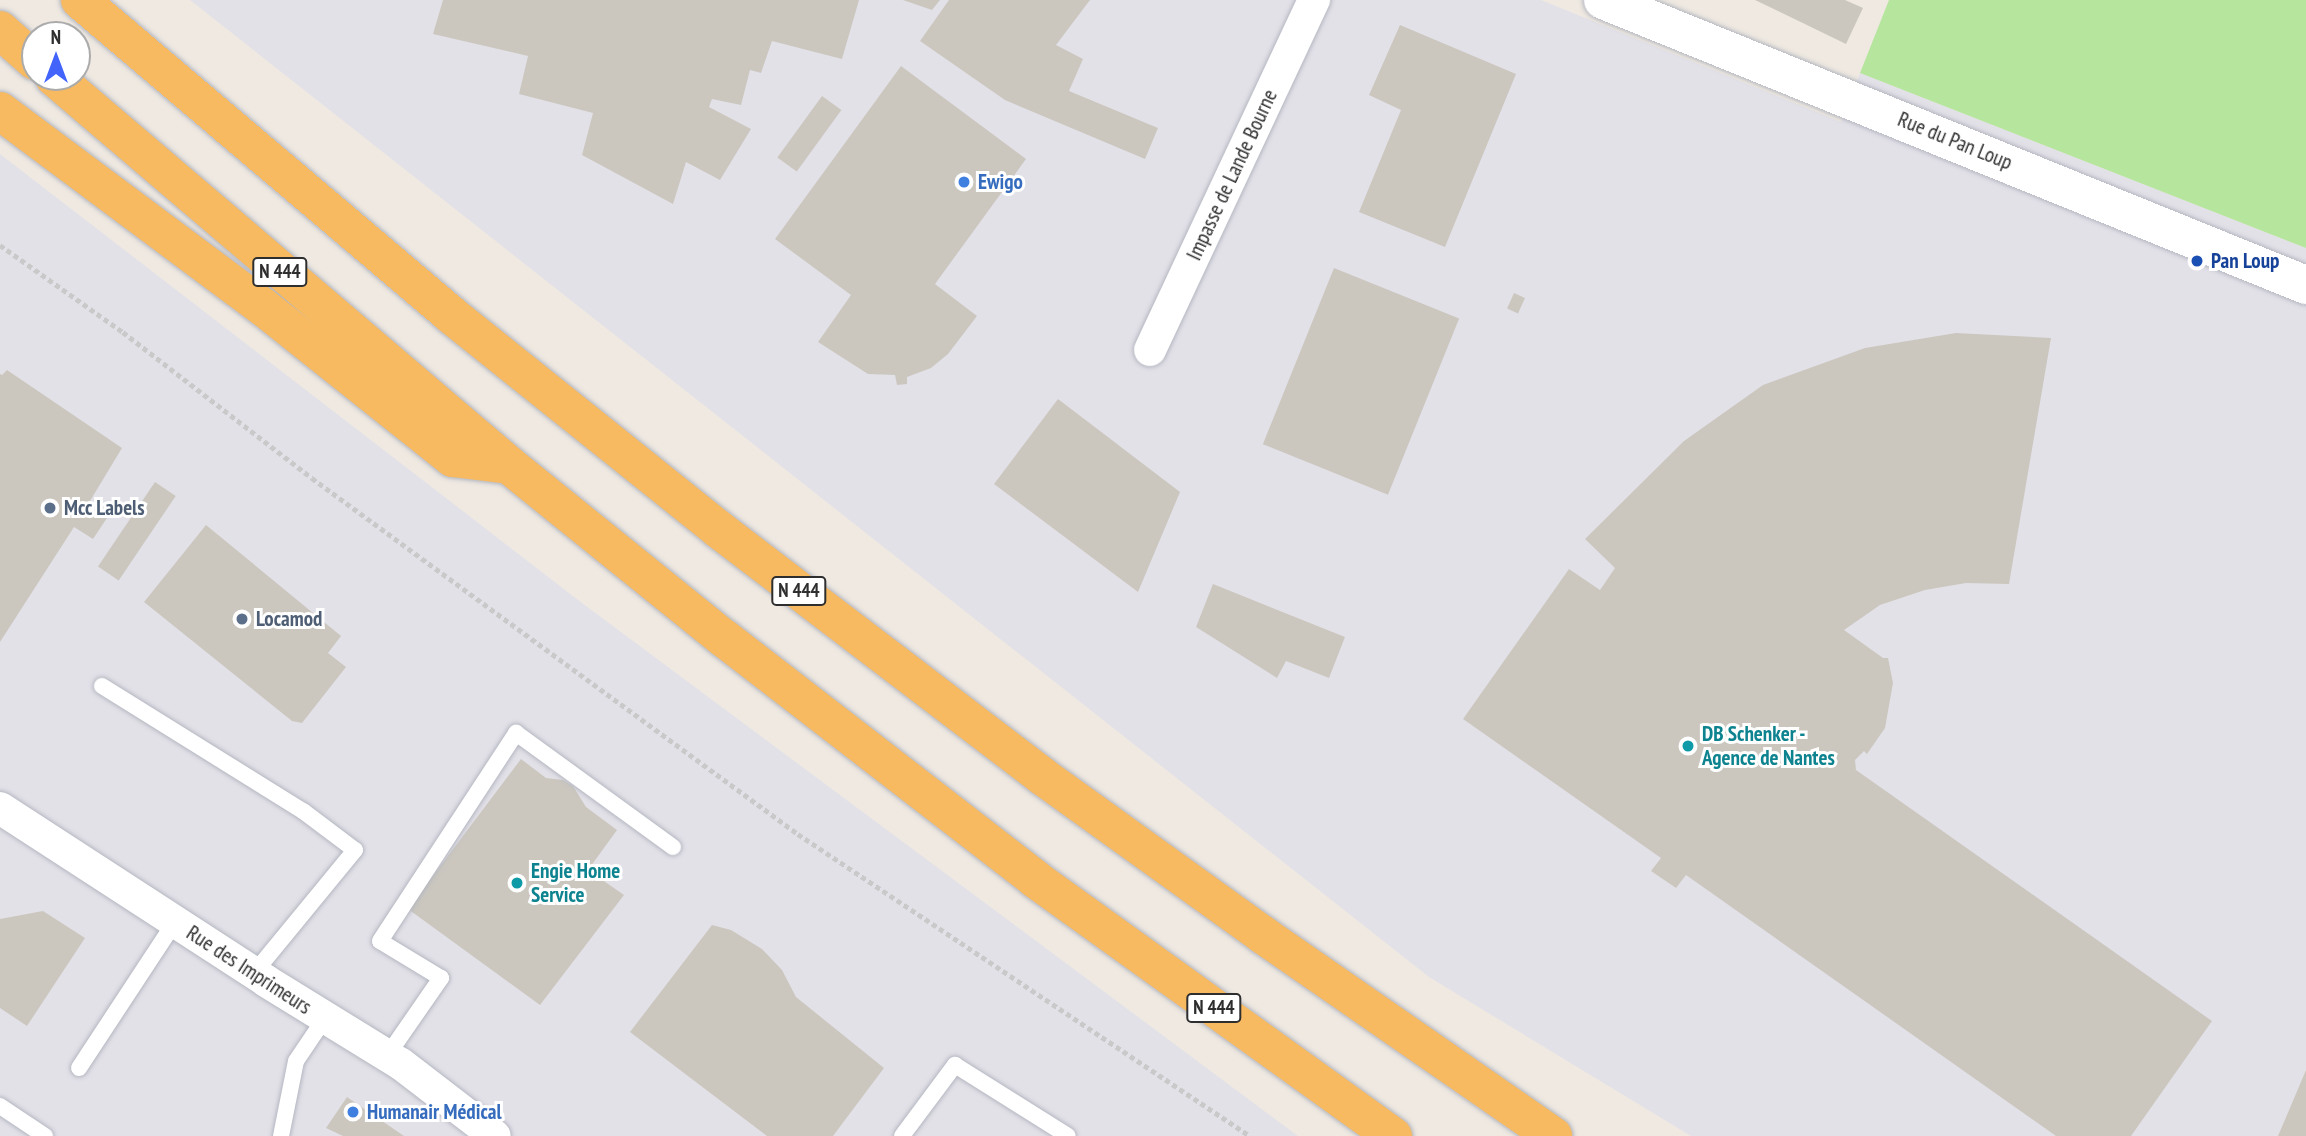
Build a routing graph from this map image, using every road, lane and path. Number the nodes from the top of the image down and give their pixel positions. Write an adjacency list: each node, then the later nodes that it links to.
1 (80, 0): 29 (highway, N 444)
2 (1314, 0): 11 (street, Impasse de Lande Bourne)
3 (1602, 0): 4 (street, Rue du Pan Loup)
4 (1672, 13): 10 (street, Rue du Pan Loup)
5 (0, 30): 6 (highway)
6 (21, 49)
7 (70, 91): 12 (highway, N 444)
8 (0, 111): 12 (highway)
9 (0, 244): 27 (path)
10 (2306, 285)
11 (1150, 350)
12 (509, 465): 28 (highway, N 444)
13 (102, 686): 17 (lane)
14 (0, 809): 16 (street, Rue des Imprimeurs)
15 (673, 847): 19 (lane)
16 (175, 922): 17 (street, Rue des Imprimeurs); 20 (lane)
17 (254, 973): 18 (street, Rue des Imprimeurs)
18 (325, 1018): 19 (street, Rue des Imprimeurs); 23 (lane)
19 (387, 1056): 24 (street, Rue des Imprimeurs)
20 (79, 1068)
21 (0, 1106): 22 (lane)
22 (45, 1136)
23 (281, 1136)
24 (495, 1136)
25 (902, 1136): 26 (lane)
26 (1068, 1136)
27 (1250, 1136)
28 (1393, 1136)
29 (1553, 1136)

